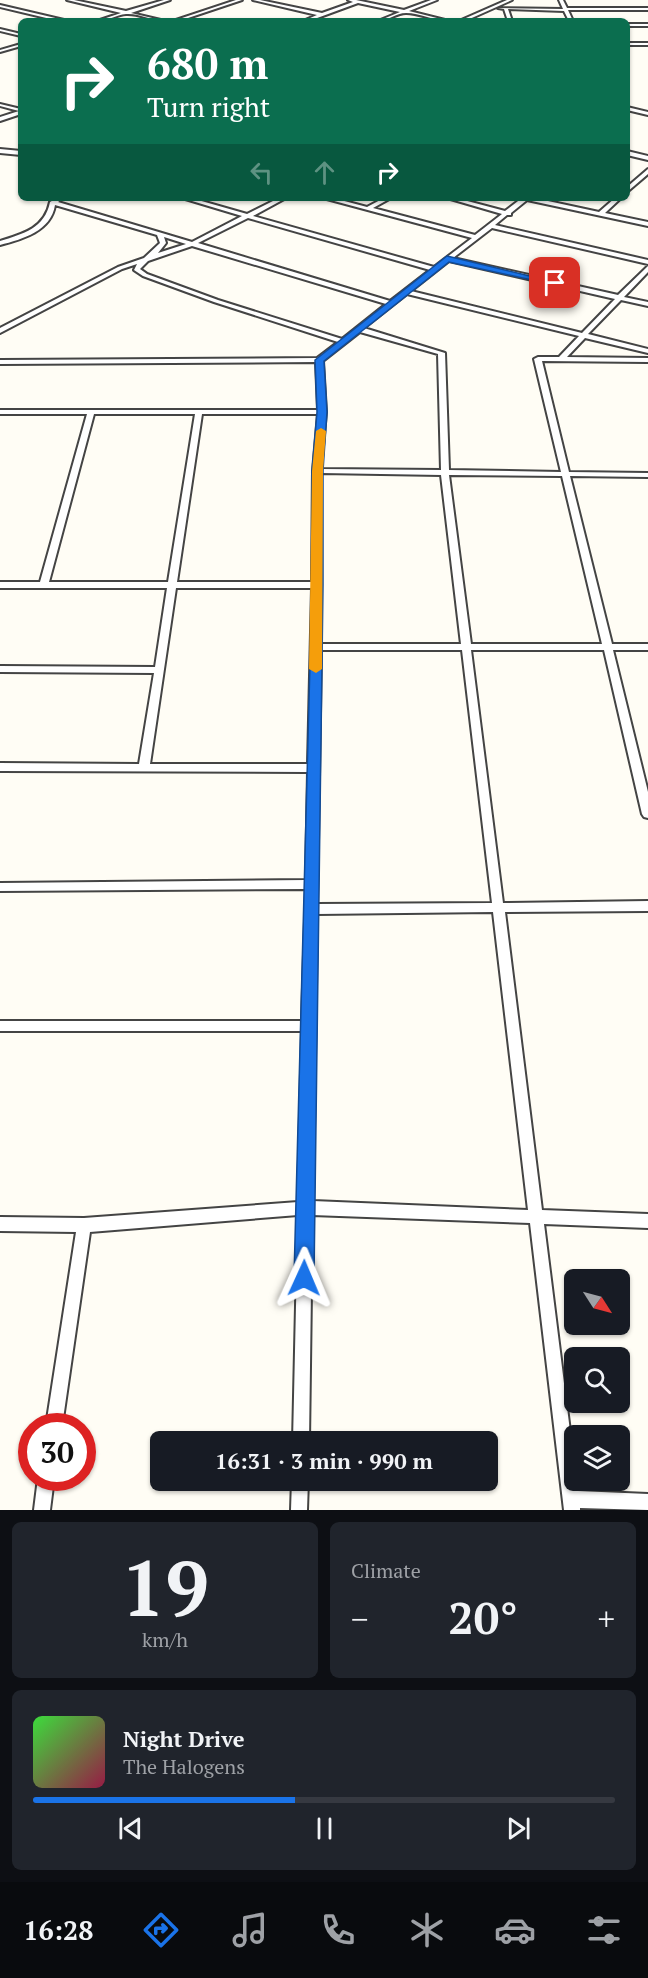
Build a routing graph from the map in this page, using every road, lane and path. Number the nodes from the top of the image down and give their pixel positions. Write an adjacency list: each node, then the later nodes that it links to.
1 (69, 0): 16 (street)
2 (168, 0): 16 (street)
3 (240, 0): 21 (street)
4 (255, 0): 17 (street)
5 (350, 0): 9 (street)
6 (435, 0): 15 (street)
7 (510, 0): 11 (street)
8 (561, 0): 13 (street)
9 (361, 1): 15 (street); 17 (street)
10 (0, 6): 18 (street)
11 (494, 7): 12 (street); 25 (street)
12 (506, 8): 13 (street); 26 (street)
13 (566, 9): 14 (street); 27 (street)
14 (648, 9)
15 (407, 11): 23 (street); 24 (street)
16 (127, 13): 19 (street); 20 (street)
17 (323, 15): 22 (street)
18 (51, 18)
19 (110, 18)
20 (150, 18)
21 (184, 18)
22 (314, 18)
23 (388, 18)
24 (435, 18)
25 (468, 18)
26 (509, 18)
27 (570, 18)
28 (630, 25): 29 (street)
29 (648, 25)
30 (0, 30): 31 (street)
31 (18, 34)
32 (630, 44): 33 (street)
33 (647, 45)
34 (18, 46): 35 (street)
35 (0, 51)
36 (0, 105): 37 (street)
37 (18, 110)
38 (630, 110): 40 (street)
39 (18, 112): 41 (street)
40 (648, 114)
41 (0, 118)
42 (0, 151): 43 (street)
43 (18, 153)
44 (630, 154): 45 (street)
45 (648, 158)
46 (648, 171): 47 (street)
47 (630, 187)
48 (196, 201): 60 (street)
49 (277, 201): 60 (street)
50 (337, 201): 57 (street)
51 (382, 201): 57 (street)
52 (461, 201): 58 (street)
53 (523, 201): 58 (street)
54 (540, 201): 59 (street)
55 (615, 201): 59 (street)
56 (53, 202): 63 (street); 65 (street)
57 (367, 209): 64 (street)
58 (509, 214): 62 (street)
59 (600, 214): 61 (street)
60 (248, 216): 66 (street); 71 (street)
61 (648, 224)
62 (492, 226): 64 (street); 69 (street)
63 (160, 234): 66 (street); 68 (street)
64 (476, 237): 67 (street)
65 (0, 243)
66 (194, 243): 68 (street); 74 (street)
67 (447, 259): 71 (street); 73 (street)
68 (141, 262): 77 (street); 79 (street)
69 (648, 262)
70 (648, 268): 73 (street)
71 (434, 269): 72 (street)
72 (405, 292): 74 (street); 78 (street)
73 (619, 297): 75 (street); 78 (street)
74 (390, 303): 76 (street)
75 (648, 304)
76 (358, 329): 79 (street); 91 (street)
77 (0, 331)
78 (583, 336): 80 (street); 81 (street)
79 (342, 341): 82 (street)
80 (648, 351)
81 (561, 359): 83 (street); 92 (street)
82 (319, 360): 84 (street); 89 (street)
83 (646, 360): 85 (street)
84 (0, 362)
85 (648, 368)
86 (0, 412): 87 (street)
87 (91, 412): 88 (street); 95 (street)
88 (199, 412): 89 (street); 96 (street)
89 (322, 412): 90 (street)
90 (317, 471): 91 (street); 97 (street)
91 (445, 474): 92 (street); 101 (street)
92 (566, 475): 93 (street); 99 (street)
93 (648, 475)
94 (0, 585): 95 (street)
95 (44, 585): 96 (street)
96 (173, 585): 97 (street); 103 (street)
97 (317, 585): 98 (street)
98 (316, 647): 101 (street); 106 (street)
99 (607, 647): 100 (street); 101 (street); 107 (street)
100 (648, 648)
101 (467, 649): 111 (street)
102 (0, 669): 103 (street)
103 (159, 670): 105 (street)
104 (0, 767): 105 (street)
105 (144, 767): 106 (street)
106 (314, 768): 108 (street)
107 (648, 814)
108 (312, 884): 109 (street); 112 (street)
109 (0, 887)
110 (648, 906): 111 (street)
111 (497, 907): 112 (street); 116 (street)
112 (311, 909): 114 (street)
113 (0, 1026): 114 (street)
114 (309, 1026): 115 (street)
115 (305, 1208): 116 (street); 119 (street); 121 (street)
116 (534, 1217): 117 (street); 125 (street)
117 (648, 1221)
118 (0, 1224): 119 (street)
119 (84, 1225): 120 (street)
120 (56, 1413)
121 (301, 1431)
122 (44, 1491): 126 (street)
123 (300, 1491): 127 (street)
124 (648, 1502): 125 (street)
125 (571, 1504)
126 (42, 1510)
127 (299, 1510)

